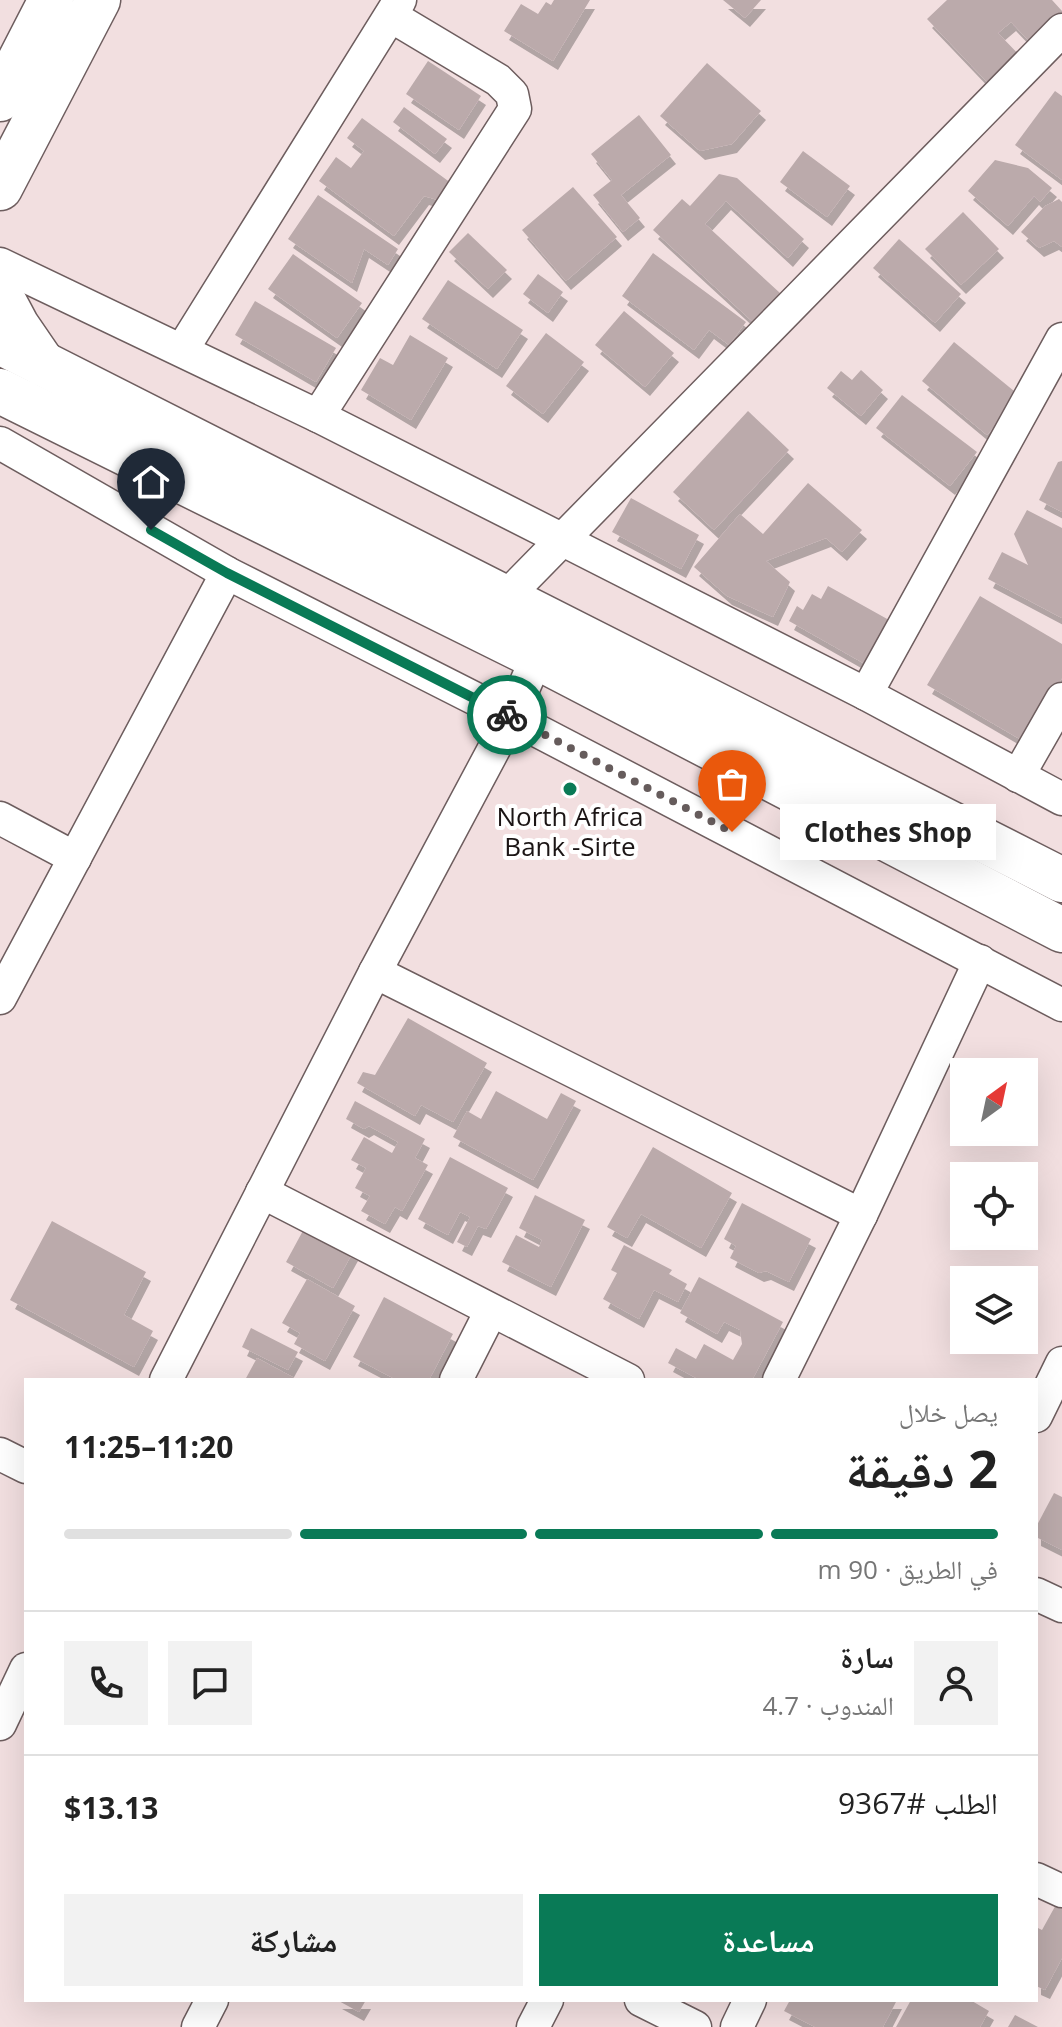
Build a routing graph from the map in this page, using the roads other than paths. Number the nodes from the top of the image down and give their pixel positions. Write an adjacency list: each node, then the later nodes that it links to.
1 (51, 0): 5 (main road)
2 (98, 0): 6 (main road)
3 (395, 8): 11 (street); 14 (street)
4 (1062, 30): 16 (street)
5 (0, 99)
6 (0, 188)
7 (0, 264): 11 (street)
8 (0, 294): 12 (main road)
9 (1062, 339): 20 (street)
10 (0, 342): 12 (main road)
11 (182, 350): 14 (street)
12 (43, 364): 18 (main road)
13 (1, 392): 19 (main road)
14 (318, 416): 16 (street)
15 (0, 443): 17 (street)
16 (563, 540): 18 (street); 20 (street)
17 (227, 573): 22 (street); 26 (street)
18 (505, 598): 27 (main road)
19 (537, 657): 22 (street); 28 (main road)
20 (866, 694): 23 (street)
21 (1062, 699): 23 (street)
22 (511, 717): 29 (street); 30 (street)
23 (1018, 776): 24 (street)
24 (1062, 799)
25 (0, 818): 26 (street)
26 (75, 858): 31 (street)
27 (1062, 880)
28 (1062, 930)
29 (980, 961): 32 (street); 34 (street)
30 (375, 972): 33 (street); 34 (street)
31 (0, 998)
32 (1062, 1005)
33 (262, 1192): 35 (street); 37 (street)
34 (861, 1215): 40 (street)
35 (491, 1311): 38 (street); 39 (street)
36 (1062, 1363): 41 (street)
37 (167, 1378)
38 (457, 1378)
39 (624, 1378)
40 (780, 1378)
41 (1038, 1412)
42 (0, 1454): 43 (street)
43 (24, 1466)
44 (1038, 1595): 45 (street)
45 (1062, 1606)
46 (22, 1686): 47 (street)
47 (0, 1724)
48 (1038, 1880): 49 (street)
49 (1062, 1891)
50 (211, 2002): 54 (street)
51 (546, 2002): 55 (street)
52 (645, 2002): 56 (street)
53 (749, 2002): 57 (street)
54 (198, 2027)
55 (533, 2027)
56 (695, 2027)
57 (737, 2027)

